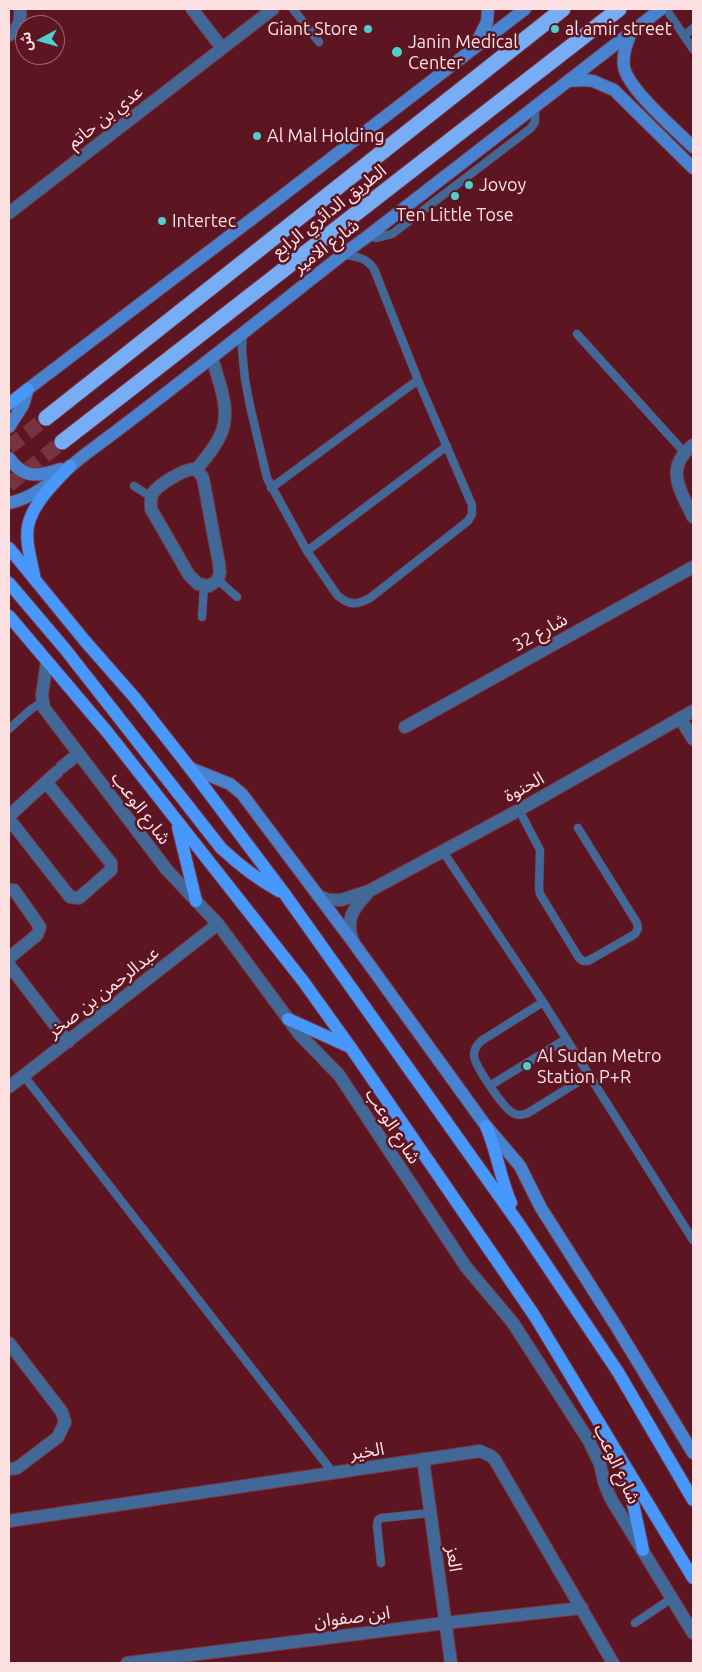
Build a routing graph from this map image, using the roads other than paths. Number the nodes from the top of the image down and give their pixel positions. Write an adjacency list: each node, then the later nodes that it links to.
1 (20, 9): 13 (street)
2 (192, 9): 16 (street)
3 (273, 9): 16 (street, عدي بن حاتم)
4 (293, 9): 15 (lane)
5 (488, 9): 17 (main road)
6 (525, 9): 17 (main road)
7 (563, 9): 35 (highway, الطريق الدائري الرابع)
8 (619, 9): 37 (highway, الطريق الدائري الرابع)
9 (661, 9): 12 (main road, شارع الامير)
10 (666, 9): 14 (lane)
11 (693, 28): 14 (lane)
12 (632, 31): 19 (main road, شارع الامير); 21 (main road)
13 (9, 35)
14 (684, 36): 18 (lane)
15 (319, 42)
16 (222, 48): 23 (street, عدي بن حاتم)
17 (473, 50): 32 (main road)
18 (693, 50)
19 (568, 81): 20 (main road, شارع الامير); 22 (main road)
20 (536, 106): 24 (lane); 25 (main road, شارع الامير)
21 (693, 147)
22 (693, 168)
23 (9, 213)
24 (392, 234): 25 (lane); 26 (lane)
25 (368, 236): 27 (main road, شارع الامير)
26 (397, 242)
27 (342, 255): 28 (main road, شارع الامير); 31 (lane)
28 (243, 333): 30 (main road, شارع الامير); 44 (lane)
29 (577, 334): 39 (lane)
30 (212, 358): 41 (main road, شارع الامير); 42 (street)
31 (418, 380): 38 (lane); 44 (lane)
32 (28, 389): 33 (main road); 34 (main road); 36 (main road)
33 (9, 392)
34 (9, 404)
35 (46, 418)
36 (9, 427)
37 (62, 442)
38 (447, 446): 49 (lane); 49 (lane)
39 (689, 448): 47 (street)
40 (9, 458): 41 (main road)
41 (70, 466): 46 (main road, شارع الامير); 53 (main road)
42 (196, 470): 45 (street); 51 (street)
43 (134, 486): 45 (lane)
44 (272, 488): 49 (lane)
45 (151, 497): 54 (street)
46 (9, 502)
47 (693, 517)
48 (9, 548): 53 (main road)
49 (306, 551)
50 (693, 567): 62 (street, شارع 32)
51 (218, 580): 54 (street); 55 (lane)
52 (9, 582): 75 (main road)
53 (36, 582): 66 (main road)
54 (204, 586): 56 (lane)
55 (237, 597)
56 (202, 617)
57 (11, 621): 58 (main road, شارع الوعب)
58 (47, 661): 59 (street); 70 (main road, شارع الوعب)
59 (42, 702): 63 (lane); 65 (street, شارع الوعب)
60 (693, 711): 61 (street, الحنوة)
61 (680, 718): 64 (street); 68 (street, الحنوة)
62 (404, 727)
63 (9, 729)
64 (693, 739)
65 (78, 754): 67 (street); 77 (street, شارع الوعب)
66 (190, 768): 75 (main road); 76 (main road)
67 (46, 782): 69 (street); 69 (street)
68 (519, 810): 71 (lane); 72 (street, الحنوة)
69 (9, 817)
70 (177, 822): 77 (main road); 85 (main road, شارع الوعب)
71 (578, 828)
72 (442, 850): 74 (street, الحنوة); 81 (lane)
73 (9, 890): 80 (street)
74 (369, 891): 76 (street, الحنوة); 79 (street, الحنوة)
75 (284, 893): 91 (main road)
76 (318, 896): 79 (main road)
77 (196, 901): 78 (street, شارع الوعب)
78 (218, 924): 82 (street, شارع الوعب); 84 (street, عبدالرحمن بن صخر)
79 (353, 942): 90 (main road)
80 (10, 967): 84 (street)
81 (543, 1002): 83 (lane); 88 (lane)
82 (288, 1019): 85 (main road); 102 (street, شارع الوعب)
83 (566, 1039): 86 (lane); 88 (lane)
84 (68, 1042): 87 (street, عبدالرحمن بن صخر)
85 (351, 1048): 95 (main road, شارع الوعب)
86 (589, 1075): 88 (lane); 92 (lane)
87 (24, 1076): 89 (street, عبدالرحمن بن صخر); 98 (lane)
88 (491, 1086)
89 (9, 1087)
90 (486, 1126): 91 (main road); 94 (main road)
91 (519, 1224): 99 (main road)
92 (693, 1240)
93 (9, 1343): 97 (street)
94 (693, 1453)
95 (618, 1454): 102 (main road); 104 (main road, شارع الوعب)
96 (423, 1459): 98 (street, الخير); 100 (street, العز); 106 (street, الخير)
97 (9, 1468)
98 (334, 1474): 101 (street, الخير)
99 (693, 1500)
100 (430, 1513): 103 (lane); 107 (street, العز)
101 (9, 1521)
102 (642, 1550): 105 (street, شارع الوعب)
103 (381, 1563)
104 (693, 1578)
105 (672, 1598): 108 (lane); 109 (street, شارع الوعب)
106 (582, 1608): 107 (street, ابن صفوان); 112 (street, الخير)
107 (445, 1623): 110 (street, ابن صفوان); 111 (street, العز)
108 (635, 1623)
109 (693, 1633)
110 (127, 1663)
111 (451, 1663)
112 (613, 1663)

